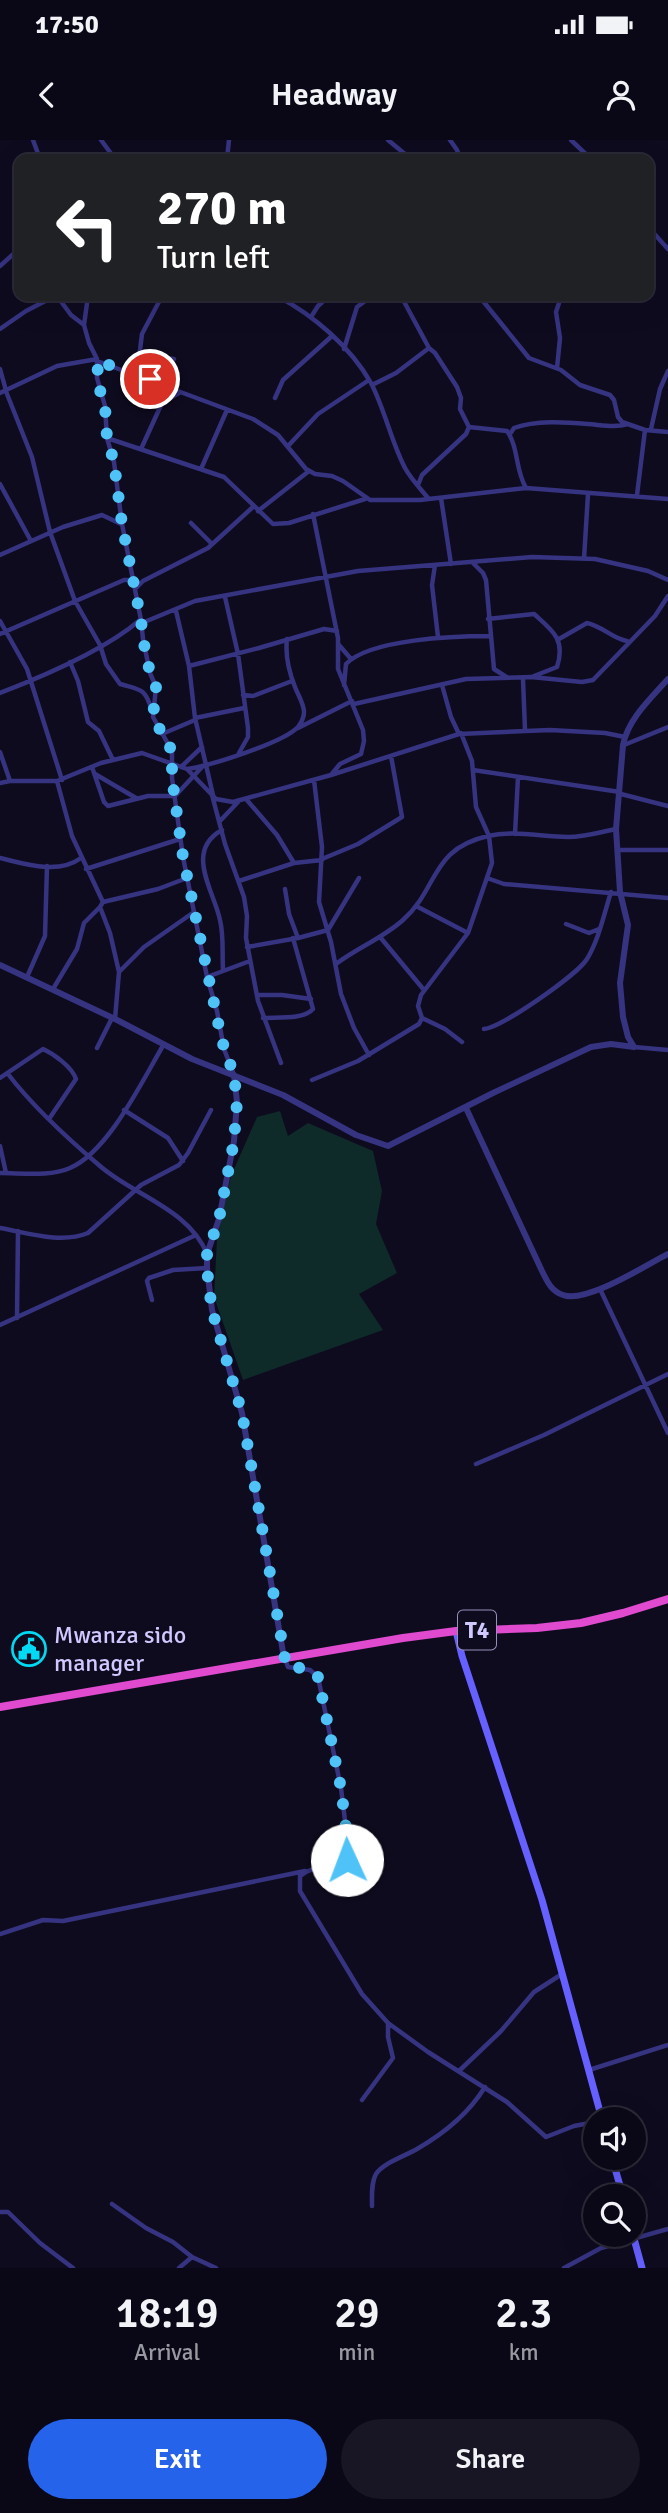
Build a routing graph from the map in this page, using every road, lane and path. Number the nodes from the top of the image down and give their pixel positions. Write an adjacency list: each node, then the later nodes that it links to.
1 (388, 140): 4 (street)
2 (400, 140): 4 (street)
3 (571, 140): 6 (street)
4 (397, 148): 5 (street)
5 (405, 154)
6 (586, 154)
7 (654, 234): 8 (street)
8 (668, 249)
9 (14, 253): 10 (street)
10 (0, 266)
11 (46, 301): 23 (street)
12 (60, 301): 22 (street)
13 (88, 301): 22 (street)
14 (159, 301): 27 (street)
15 (286, 301): 21 (street)
16 (324, 301): 21 (street)
17 (365, 301): 26 (street)
18 (404, 301): 25 (street)
19 (483, 301): 30 (street)
20 (558, 301): 30 (street)
21 (312, 317): 24 (street)
22 (85, 326): 29 (street)
23 (0, 329)
24 (332, 336): 26 (street); 37 (street)
25 (429, 348): 34 (street); 40 (street)
26 (344, 349): 34 (street)
27 (141, 355): 28 (street); 33 (street)
28 (174, 359)
29 (97, 360): 33 (street); 35 (street); 44 (street)
30 (557, 368): 39 (street)
31 (0, 369): 35 (street)
32 (668, 371): 41 (street)
33 (137, 374): 36 (street)
34 (370, 382): 45 (street); 50 (street)
35 (3, 391): 62 (street)
36 (179, 393): 38 (street); 46 (street)
37 (275, 398)
38 (226, 410): 45 (street); 47 (street)
39 (629, 424): 41 (street); 43 (street)
40 (469, 427): 43 (street); 50 (street)
41 (648, 429): 42 (street); 53 (street)
42 (668, 432)
43 (510, 434): 51 (street)
44 (107, 438): 46 (street); 61 (street)
45 (288, 446): 48 (street)
46 (141, 449): 47 (street)
47 (201, 469): 58 (street)
48 (309, 471): 55 (street); 58 (street)
49 (0, 484): 63 (street)
50 (418, 486): 56 (street)
51 (526, 488): 52 (street); 54 (street)
52 (588, 494): 53 (street); 66 (street)
53 (637, 495): 57 (street)
54 (442, 498): 56 (street); 68 (street)
55 (366, 499): 56 (street); 59 (street)
56 (429, 499)
57 (668, 499)
58 (256, 508): 59 (street); 64 (street)
59 (313, 514): 70 (street)
60 (191, 523): 64 (street)
61 (122, 524): 62 (street); 71 (street)
62 (50, 532): 63 (street); 76 (street)
63 (31, 541): 65 (street)
64 (212, 544): 73 (street)
65 (0, 555)
66 (584, 559): 67 (street); 72 (street)
67 (472, 562): 68 (street); 78 (street)
68 (451, 564): 69 (street)
69 (435, 565): 70 (street); 84 (street)
70 (327, 576): 75 (street); 81 (street)
71 (133, 580): 73 (street); 76 (street)
72 (668, 580)
73 (135, 589): 80 (street)
74 (668, 596): 87 (street)
75 (225, 597): 77 (street); 90 (street)
76 (75, 601): 82 (street); 88 (street)
77 (176, 611): 80 (street); 93 (street)
78 (488, 620): 83 (street); 86 (street)
79 (0, 621): 82 (street)
80 (141, 622): 88 (street); 108 (street)
81 (337, 631): 85 (street); 89 (street)
82 (3, 633): 100 (street)
83 (490, 636): 84 (street); 94 (street)
84 (438, 637): 91 (street)
85 (287, 639): 90 (street); 101 (street)
86 (559, 639): 87 (street); 95 (street)
87 (628, 641): 95 (street)
88 (100, 645): 92 (street); 108 (street)
89 (339, 645): 91 (street); 103 (street)
90 (238, 654): 93 (street); 105 (street)
91 (351, 659): 103 (street)
92 (70, 662): 100 (street); 120 (street)
93 (189, 666): 109 (street)
94 (494, 669): 96 (street); 97 (street)
95 (531, 677): 98 (street)
96 (486, 678): 97 (street); 102 (street)
97 (508, 678): 98 (street)
98 (523, 679): 112 (street)
99 (668, 679): 115 (street)
100 (30, 681): 104 (street); 130 (street)
101 (292, 681): 105 (street); 111 (street)
102 (442, 685): 106 (street); 114 (street)
103 (344, 686): 106 (street)
104 (0, 693)
105 (243, 695): 107 (street)
106 (353, 702): 111 (street); 127 (street)
107 (244, 708): 109 (street); 118 (street)
108 (153, 715): 113 (street)
109 (195, 719): 113 (street); 116 (street)
110 (668, 727): 115 (street)
111 (297, 728): 118 (street)
112 (525, 730): 114 (street); 115 (street)
113 (162, 734): 121 (street)
114 (460, 734): 119 (street); 125 (street)
115 (624, 741): 134 (street)
116 (202, 747): 122 (street); 124 (street)
117 (0, 752): 132 (street)
118 (239, 754): 122 (street)
119 (391, 756): 127 (street); 151 (street)
120 (113, 760): 121 (street); 123 (street)
121 (172, 764): 124 (street); 136 (street)
122 (205, 766): 124 (street); 128 (street); 135 (street)
123 (92, 767): 126 (street); 130 (street)
124 (184, 768): 128 (street)
125 (473, 770): 129 (street); 145 (street)
126 (94, 774): 137 (street); 137 (street)
127 (331, 775): 131 (street)
128 (194, 776): 135 (street); 136 (street)
129 (518, 777): 134 (street); 144 (street)
130 (60, 780): 132 (street); 150 (street)
131 (314, 780): 138 (street); 151 (street)
132 (10, 781): 133 (street)
133 (0, 783)
134 (621, 793): 140 (street); 142 (street)
135 (212, 795): 139 (street); 141 (street)
136 (175, 796): 137 (street); 146 (street)
137 (137, 799)
138 (246, 799): 139 (street); 152 (street)
139 (238, 801): 141 (street)
140 (668, 806)
141 (220, 821): 143 (street)
142 (616, 829): 144 (street); 147 (street)
143 (222, 830): 158 (street); 176 (street)
144 (515, 834): 145 (street)
145 (489, 836): 157 (street); 164 (street)
146 (180, 839): 154 (street); 155 (street)
147 (617, 850): 148 (street); 161 (street)
148 (668, 850)
149 (0, 858): 153 (street)
150 (81, 858): 153 (street); 154 (street)
151 (322, 860): 152 (street); 168 (street)
152 (294, 863): 158 (street)
153 (47, 866): 178 (street)
154 (86, 869): 163 (street)
155 (187, 878): 163 (street); 165 (street)
156 (359, 878): 168 (street)
157 (487, 878): 160 (street); 169 (street)
158 (239, 881): 172 (street)
159 (285, 889): 171 (street)
160 (611, 892): 161 (street); 167 (street)
161 (620, 892): 162 (street); 190 (street)
162 (668, 898)
163 (102, 904): 177 (street); 180 (street)
164 (416, 906): 169 (street); 170 (street)
165 (194, 912): 177 (street); 179 (street)
166 (566, 924): 167 (street)
167 (599, 929): 187 (street)
168 (328, 930): 171 (street); 174 (street)
169 (468, 933): 181 (street)
170 (380, 937): 174 (street); 181 (street)
171 (296, 938): 172 (street); 183 (street)
172 (247, 947): 173 (street)
173 (250, 961): 176 (street); 182 (street)
174 (335, 964): 193 (street)
175 (0, 965): 178 (street)
176 (223, 970): 179 (street)
177 (119, 972): 186 (street)
178 (27, 977): 180 (street)
179 (207, 977): 196 (street)
180 (53, 989): 186 (street)
181 (424, 990): 185 (street)
182 (257, 995): 183 (street); 184 (street)
183 (311, 999): 184 (street)
184 (263, 1018): 194 (street)
185 (422, 1018): 188 (street); 193 (street)
186 (114, 1019): 189 (street); 191 (street)
187 (484, 1029)
188 (462, 1042)
189 (163, 1044): 196 (street); 200 (street)
190 (634, 1047): 192 (street); 199 (street)
191 (97, 1048)
192 (668, 1049)
193 (369, 1055): 198 (street)
194 (281, 1063)
195 (8, 1074): 197 (street); 202 (street); 202 (street)
196 (234, 1075): 199 (street); 211 (street)
197 (0, 1078)
198 (312, 1080)
199 (467, 1108): 214 (street)
200 (124, 1110): 204 (street); 205 (street)
201 (211, 1110): 205 (street)
202 (49, 1119): 204 (street)
203 (0, 1146): 206 (street)
204 (89, 1156): 206 (street); 207 (street)
205 (183, 1161): 207 (street)
206 (3, 1174)
207 (135, 1192): 209 (street); 210 (street)
208 (0, 1228): 209 (street)
209 (18, 1231): 216 (street)
210 (197, 1235): 211 (street); 216 (street)
211 (207, 1254): 213 (street)
212 (668, 1254): 214 (street)
213 (207, 1268): 215 (street); 224 (street)
214 (600, 1289): 219 (street)
215 (152, 1300)
216 (17, 1318): 217 (street)
217 (0, 1325)
218 (668, 1374): 219 (street)
219 (647, 1386): 220 (street); 221 (street)
220 (668, 1433)
221 (477, 1464)
222 (668, 1599): 223 (highway, T4)
223 (456, 1631): 224 (highway, T4); 228 (main road)
224 (285, 1658): 225 (highway, T4); 226 (street)
225 (0, 1707)
226 (306, 1871): 227 (street); 229 (street)
227 (0, 1934)
228 (562, 1974): 231 (street); 232 (main road)
229 (388, 2022): 231 (street); 234 (street)
230 (668, 2045): 232 (street)
231 (459, 2071): 233 (street)
232 (588, 2071): 235 (main road)
233 (485, 2087): 236 (street); 238 (street)
234 (362, 2100)
235 (598, 2107)
236 (583, 2124)
237 (112, 2204): 244 (street)
238 (372, 2206)
239 (0, 2212): 245 (street)
240 (668, 2229): 241 (street)
241 (646, 2233)
242 (604, 2247): 248 (street)
243 (636, 2247): 249 (main road)
244 (192, 2257): 246 (street); 247 (street)
245 (73, 2268)
246 (178, 2268)
247 (216, 2268)
248 (564, 2268)
249 (642, 2268)

